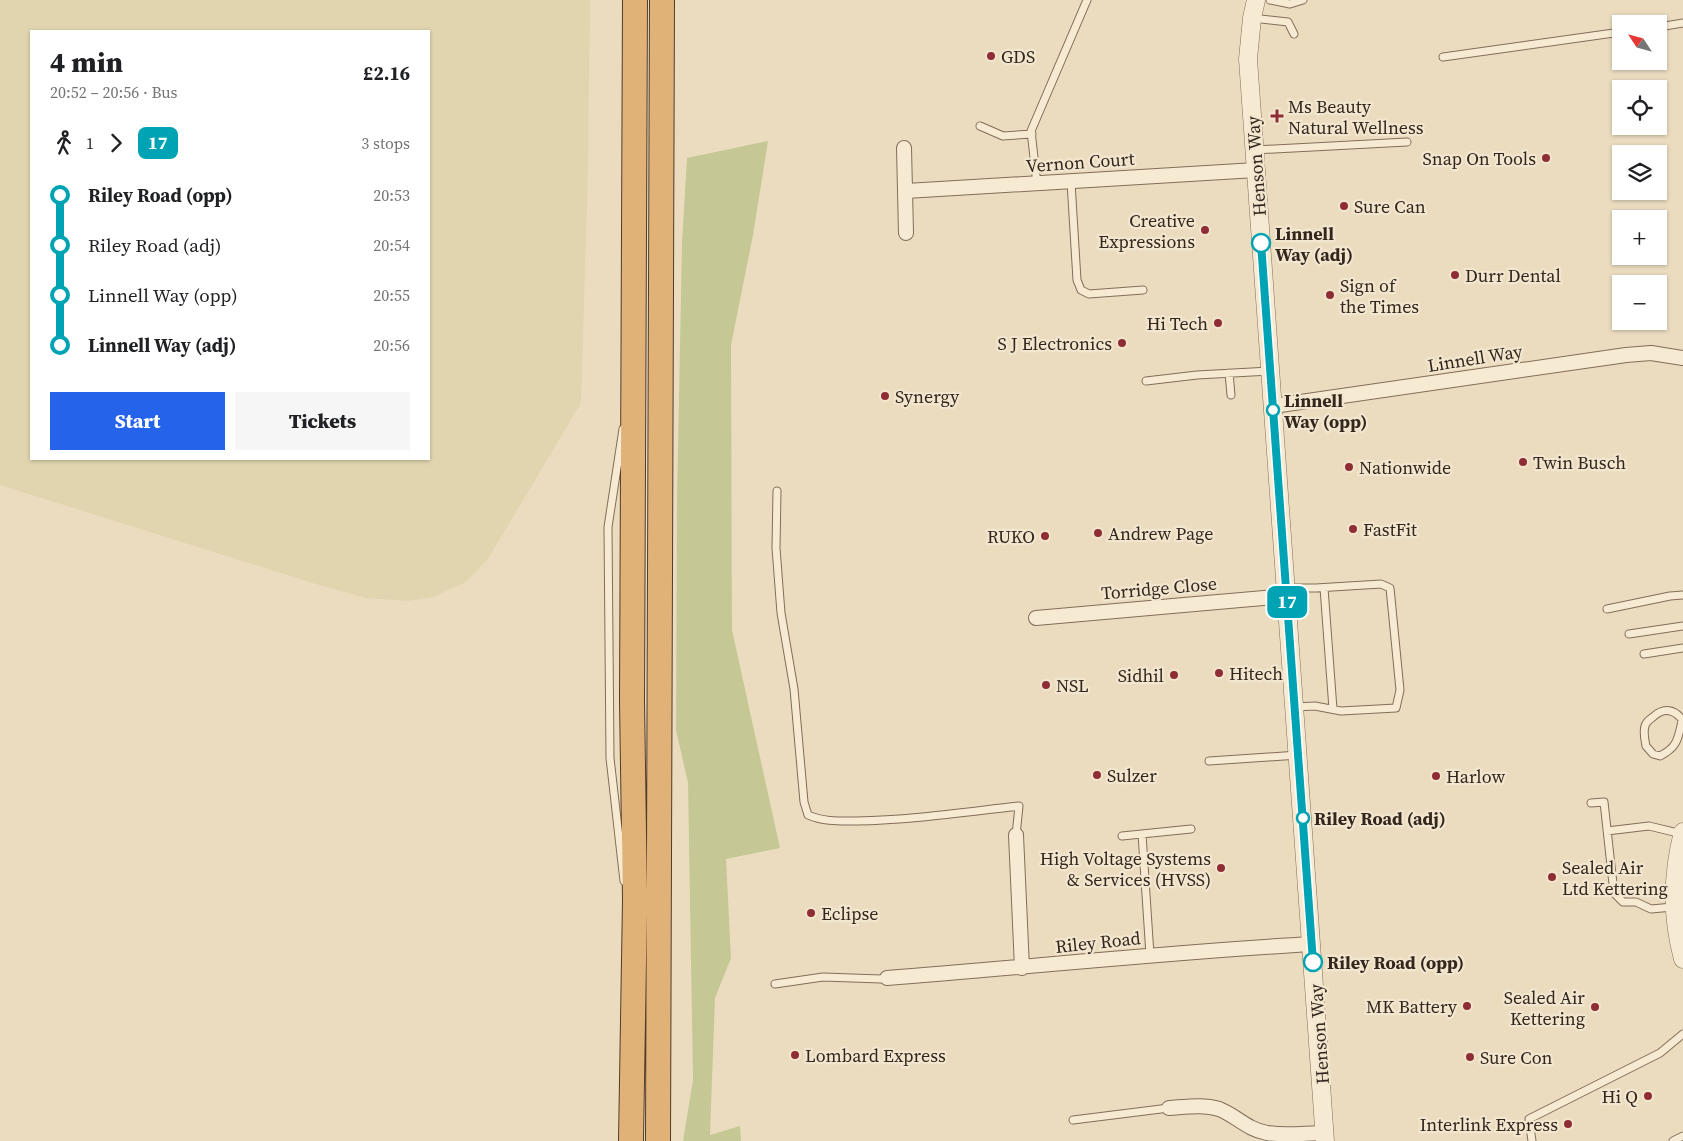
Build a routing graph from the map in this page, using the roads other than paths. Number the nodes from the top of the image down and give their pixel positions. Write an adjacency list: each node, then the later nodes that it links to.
1 (634, 0): 25 (highway)
2 (662, 0): 72 (highway)
3 (1087, 0): 14 (lane)
4 (1256, 0): 7 (street, Henson Way)
5 (1270, 0): 6 (lane)
6 (1303, 0)
7 (1252, 18): 11 (lane); 17 (street, Henson Way)
8 (1683, 23): 9 (lane)
9 (1668, 26)
10 (1612, 33): 12 (lane)
11 (1294, 34)
12 (1443, 57)
13 (980, 126): 14 (lane)
14 (1032, 134): 20 (lane)
15 (1407, 142): 17 (lane)
16 (904, 148): 21 (street)
17 (1254, 150): 18 (street, Henson Way)
18 (1256, 170): 19 (street, Vernon Court); 26 (street, Henson Way)
19 (1071, 182): 20 (street, Vernon Court); 23 (lane)
20 (1037, 184): 21 (street, Vernon Court)
21 (906, 191): 22 (street)
22 (906, 233)
23 (1143, 290)
24 (1683, 358): 30 (street, Linnell Way)
25 (633, 359): 31 (lane); 63 (highway)
26 (1271, 371): 27 (lane); 30 (street, Henson Way)
27 (1229, 373): 28 (lane); 29 (lane)
28 (1146, 381)
29 (1231, 395)
30 (1273, 406): 35 (street, Henson Way)
31 (626, 408)
32 (624, 418): 56 (lane)
33 (777, 491): 53 (lane)
34 (1324, 588): 35 (lane); 44 (lane); 44 (lane)
35 (1286, 592): 38 (street, Torridge Close); 43 (street, Henson Way)
36 (1683, 595): 37 (lane)
37 (1607, 609)
38 (1036, 618)
39 (1683, 626): 40 (lane)
40 (1629, 634)
41 (1683, 648): 42 (lane)
42 (1644, 654)
43 (1294, 707): 44 (lane); 46 (street, Henson Way)
44 (1333, 709)
45 (1683, 721): 45 (lane)
46 (1298, 755): 47 (lane); 59 (street, Henson Way)
47 (1209, 761)
48 (1591, 803): 50 (lane)
49 (1191, 829): 52 (lane)
50 (1606, 831): 51 (lane); 57 (lane)
51 (1683, 833): 55 (street)
52 (1142, 834): 54 (lane); 60 (lane)
53 (1016, 835): 62 (street)
54 (1122, 836)
55 (1678, 884): 57 (street)
56 (624, 885)
57 (1674, 907): 61 (street)
58 (627, 915): 63 (lane)
59 (1312, 944): 60 (street, Riley Road); 70 (street, Henson Way)
60 (1150, 955): 62 (street, Riley Road)
61 (1683, 959)
62 (1022, 968): 64 (street, Riley Road)
63 (634, 974): 71 (highway)
64 (887, 978): 65 (lane)
65 (775, 984)
66 (1683, 1034): 73 (lane)
67 (1169, 1108): 68 (lane); 70 (street)
68 (1073, 1120)
69 (1683, 1136): 74 (lane)
70 (1325, 1137)
71 (631, 1141)
72 (658, 1141)
73 (1532, 1141)
74 (1673, 1141)

